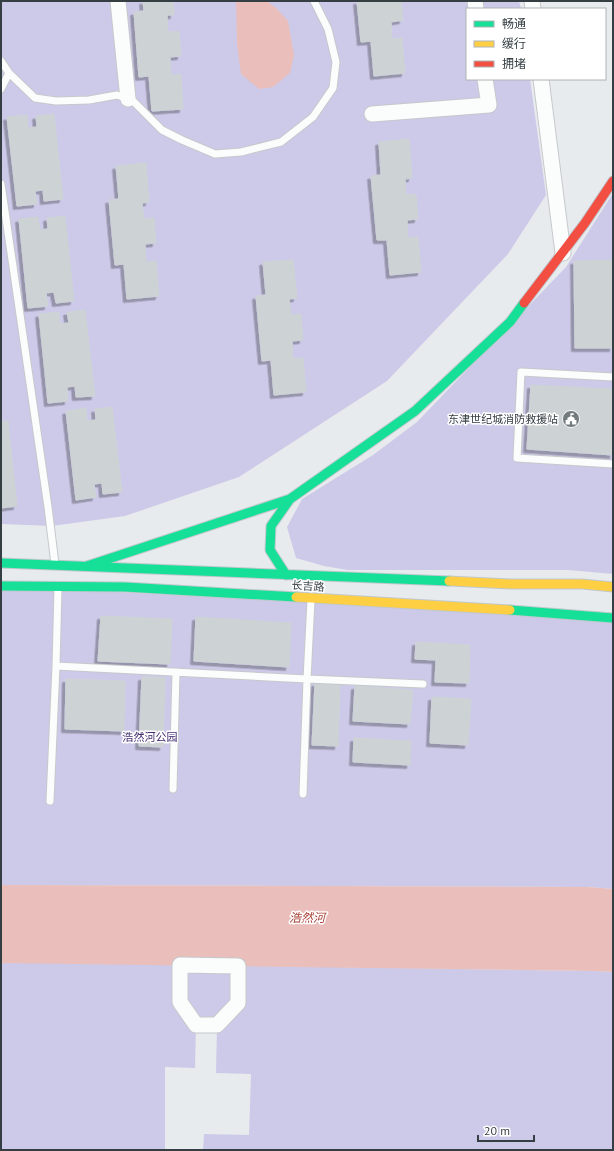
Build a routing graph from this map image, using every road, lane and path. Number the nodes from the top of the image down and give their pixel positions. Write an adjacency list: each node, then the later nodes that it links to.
1 (118, 1): 8 (street)
2 (314, 1): 8 (lane)
3 (1, 61): 4 (lane)
4 (9, 73): 7 (lane); 8 (lane)
5 (486, 80): 9 (street)
6 (542, 80): 12 (street)
7 (1, 89)
8 (128, 99)
9 (372, 114)
10 (613, 181): 12 (street)
11 (1, 184): 19 (lane)
12 (563, 253): 15 (street)
13 (613, 377): 14 (lane)
14 (613, 464)
15 (290, 498): 17 (street); 18 (street)
16 (1, 563): 19 (street, 长吉路)
17 (88, 566): 18 (street, 长吉路); 19 (street, 长吉路)
18 (286, 575): 21 (street, 长吉路)
19 (56, 576): 20 (street, 长吉路); 22 (street, 长吉路); 24 (lane)
20 (1, 586)
21 (613, 587)
22 (311, 598): 23 (street, 长吉路); 26 (lane)
23 (613, 618)
24 (56, 666): 25 (lane); 30 (lane)
25 (176, 672): 26 (lane); 28 (lane)
26 (307, 678): 27 (lane); 29 (lane)
27 (423, 684)
28 (173, 789)
29 (303, 794)
30 (50, 801)
31 (180, 965): 31 (street)

